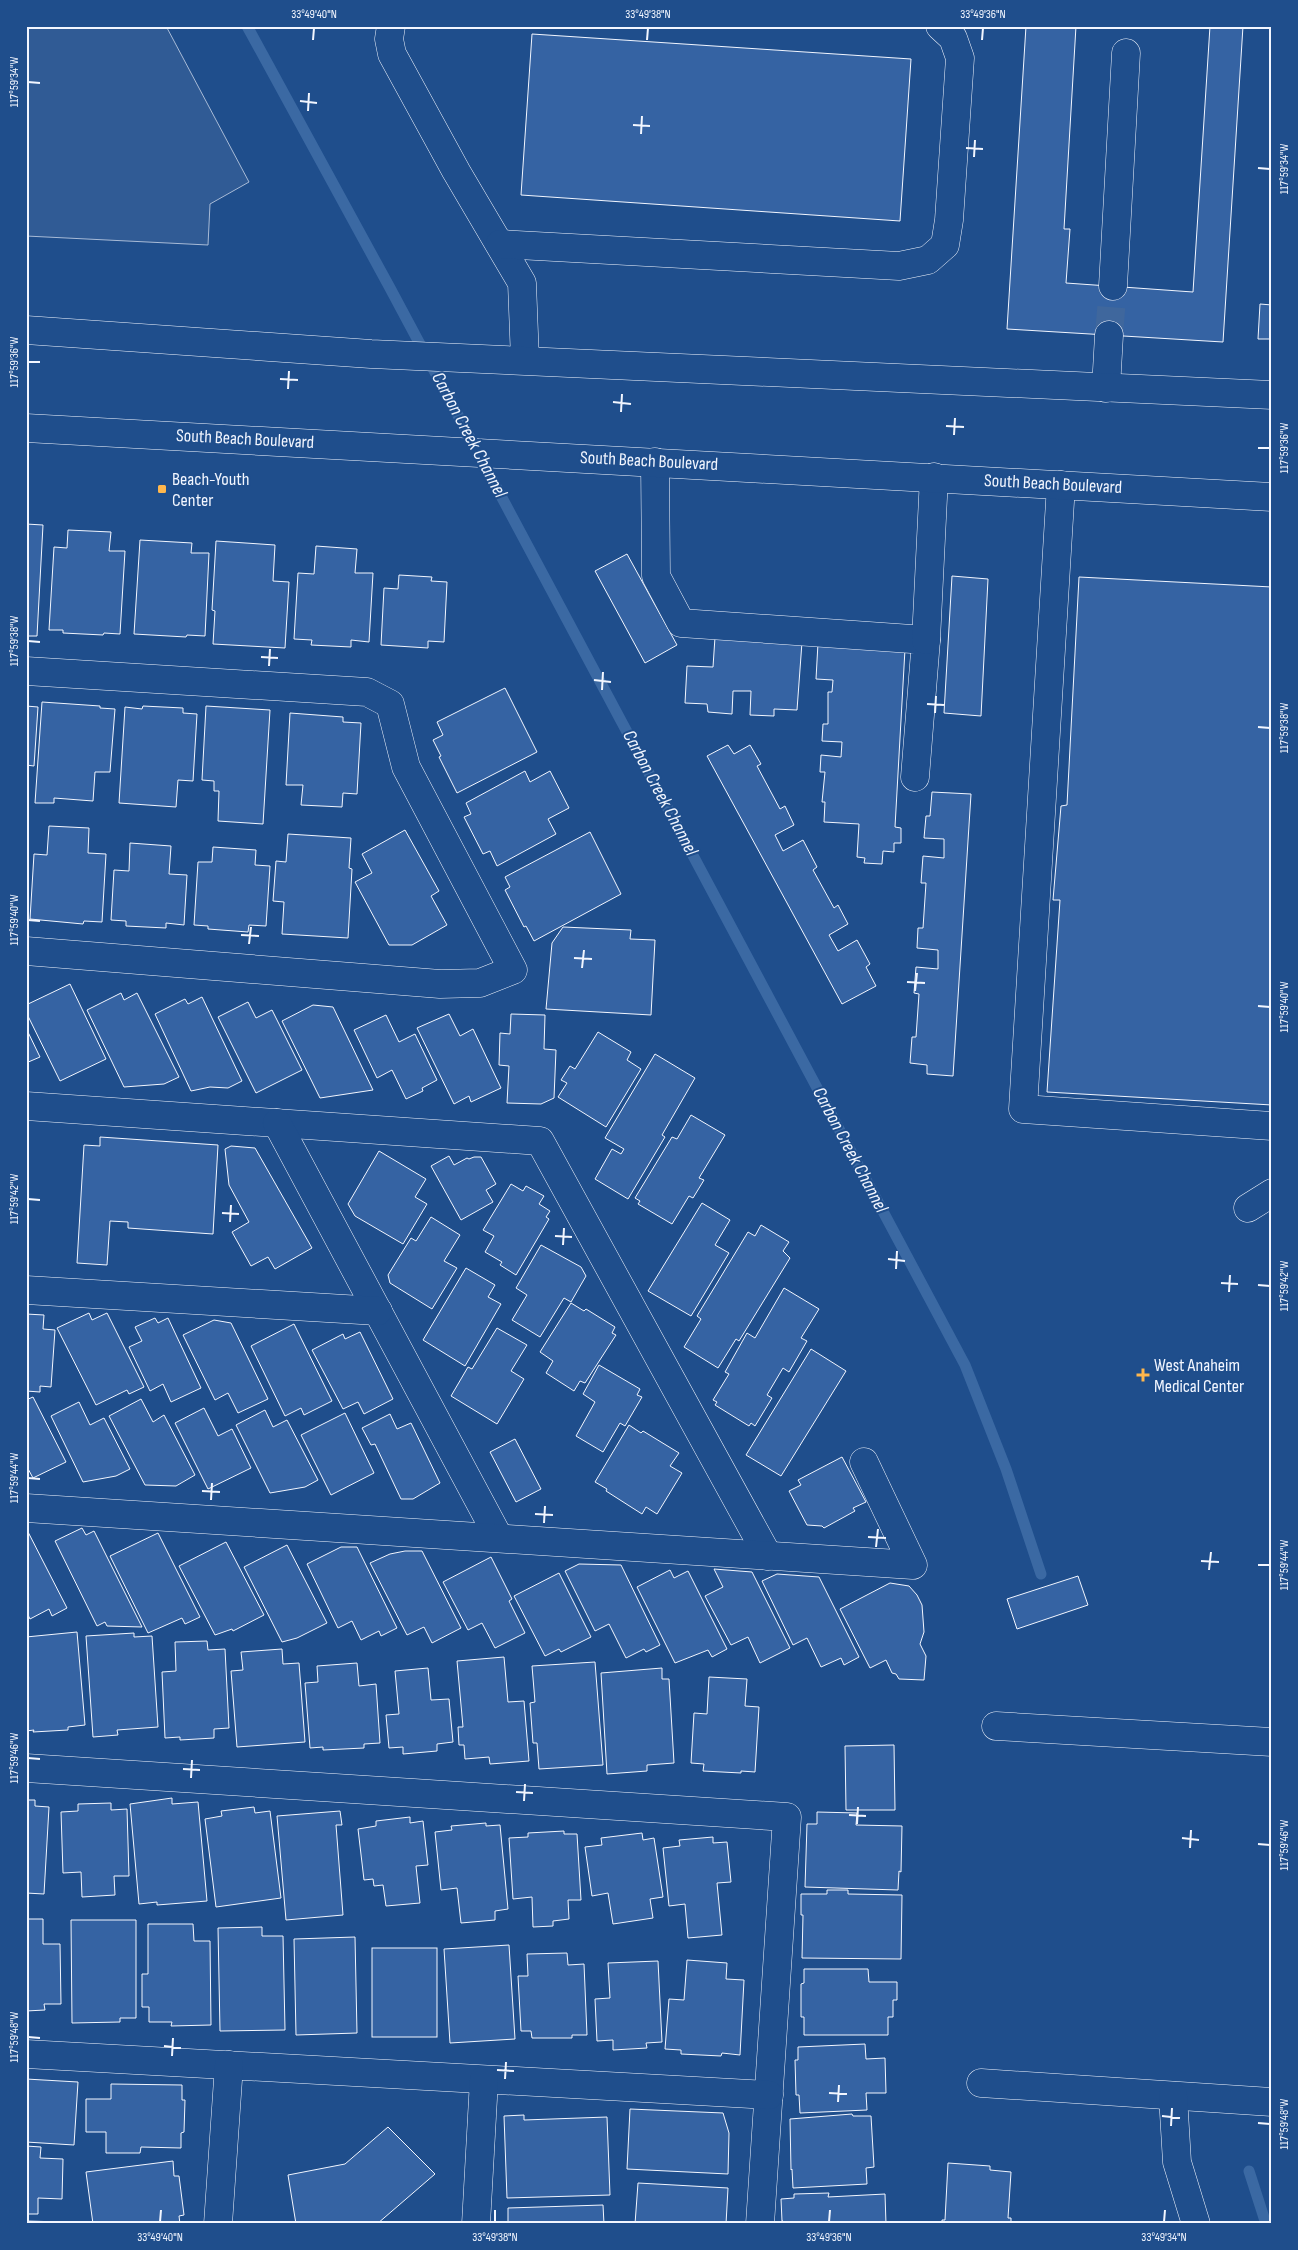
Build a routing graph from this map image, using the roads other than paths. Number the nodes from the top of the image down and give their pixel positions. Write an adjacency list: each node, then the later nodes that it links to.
1 (391, 26): 4 (main road)
2 (940, 26): 4 (main road)
3 (1126, 53): 5 (main road)
4 (500, 244): 8 (main road)
5 (1112, 286)
6 (26, 330): 8 (main road)
7 (1109, 335): 9 (main road)
8 (525, 360): 9 (main road)
9 (1106, 388): 10 (main road)
10 (1272, 395)
11 (26, 428): 12 (main road, South Beach Boulevard)
12 (655, 462): 13 (main road, South Beach Boulevard); 16 (main road)
13 (934, 478): 14 (main road, South Beach Boulevard); 16 (main road)
14 (1061, 485): 15 (main road, South Beach Boulevard); 22 (main road)
15 (1272, 497)
16 (926, 640): 18 (main road)
17 (26, 671): 19 (main road)
18 (915, 777)
19 (26, 951)
20 (26, 1106): 21 (main road)
21 (277, 1123): 26 (main road); 30 (main road)
22 (1272, 1126)
23 (1272, 1193): 24 (main road)
24 (1248, 1208)
25 (26, 1290): 26 (main road)
26 (378, 1311): 29 (main road)
27 (864, 1462): 30 (main road)
28 (26, 1508): 29 (main road)
29 (499, 1538): 30 (main road)
30 (768, 1556)
31 (996, 1726): 32 (main road)
32 (1272, 1742)
33 (26, 1768): 38 (main road)
34 (26, 2054): 35 (main road)
35 (229, 2065): 36 (main road); 41 (main road)
36 (484, 2080): 38 (main road); 42 (main road)
37 (981, 2083): 39 (main road)
38 (769, 2096): 43 (main road)
39 (1173, 2096): 40 (main road); 44 (main road)
40 (1272, 2102)
41 (218, 2224)
42 (476, 2224)
43 (760, 2224)
44 (1196, 2224)

